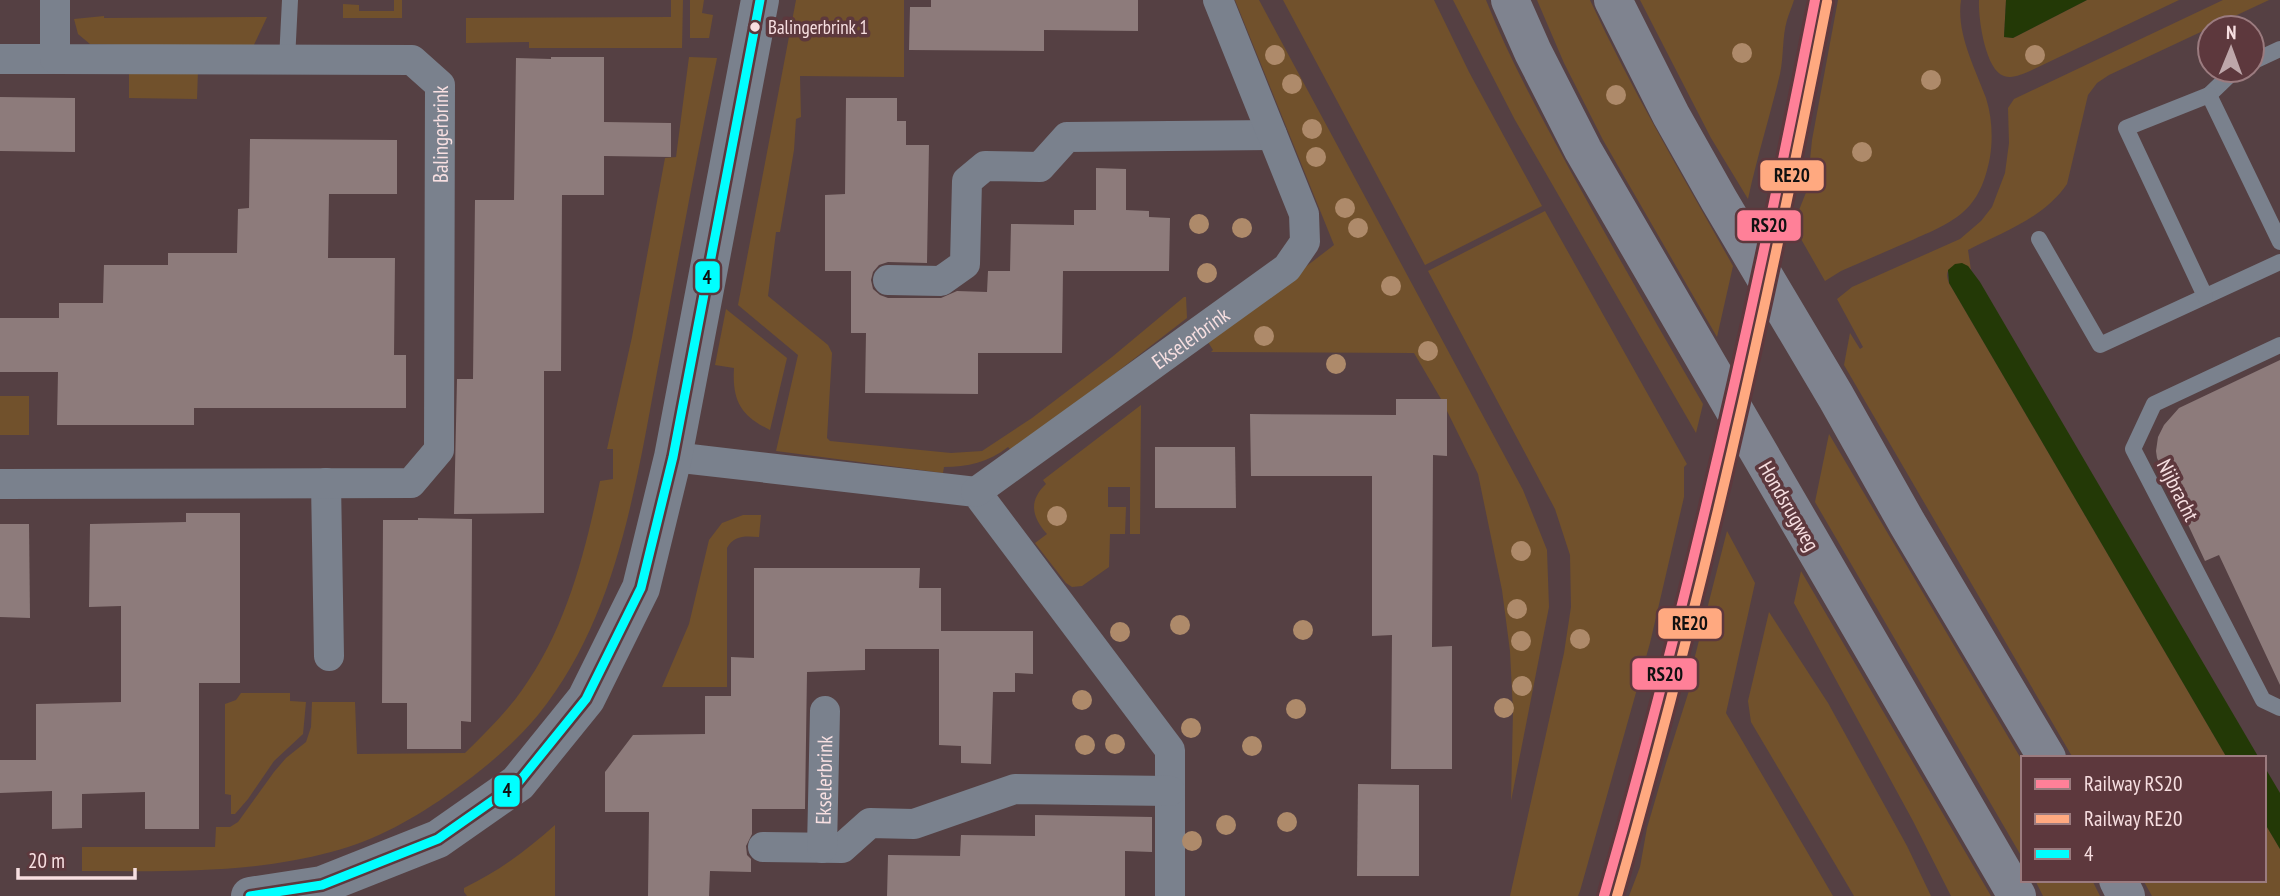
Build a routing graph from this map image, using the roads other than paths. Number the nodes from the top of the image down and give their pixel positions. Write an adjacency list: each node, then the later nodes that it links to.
1 (55, 0): 8 (street)
2 (290, 0): 9 (lane)
3 (760, 0): 19 (street)
4 (1218, 0): 12 (street, Ekselerbrink)
5 (1510, 0): 33 (main road, Hondsrugweg)
6 (1613, 0): 26 (main road)
7 (0, 58): 8 (street, Balingerbrink)
8 (55, 60): 9 (street, Balingerbrink)
9 (288, 60): 20 (street, Balingerbrink)
10 (2220, 84): 11 (lane)
11 (2209, 95): 14 (lane); 17 (lane)
12 (1272, 135): 16 (street); 22 (street, Ekselerbrink)
13 (2039, 239): 17 (lane)
14 (2280, 242)
15 (2280, 262): 17 (lane)
16 (888, 280)
17 (2205, 296)
18 (2280, 345): 24 (lane, Nijbracht)
19 (673, 457): 22 (street); 30 (street)
20 (326, 483): 21 (street, Balingerbrink); 23 (street)
21 (0, 484)
22 (976, 492): 27 (street)
23 (329, 656)
24 (2280, 708)
25 (825, 711): 29 (street, Ekselerbrink)
26 (2046, 756)
27 (1170, 791): 29 (street, Ekselerbrink); 32 (street)
28 (763, 847): 29 (street, Ekselerbrink)
29 (822, 848)
30 (324, 891): 31 (street)
31 (250, 896)
32 (1170, 896)
33 (2017, 896)

